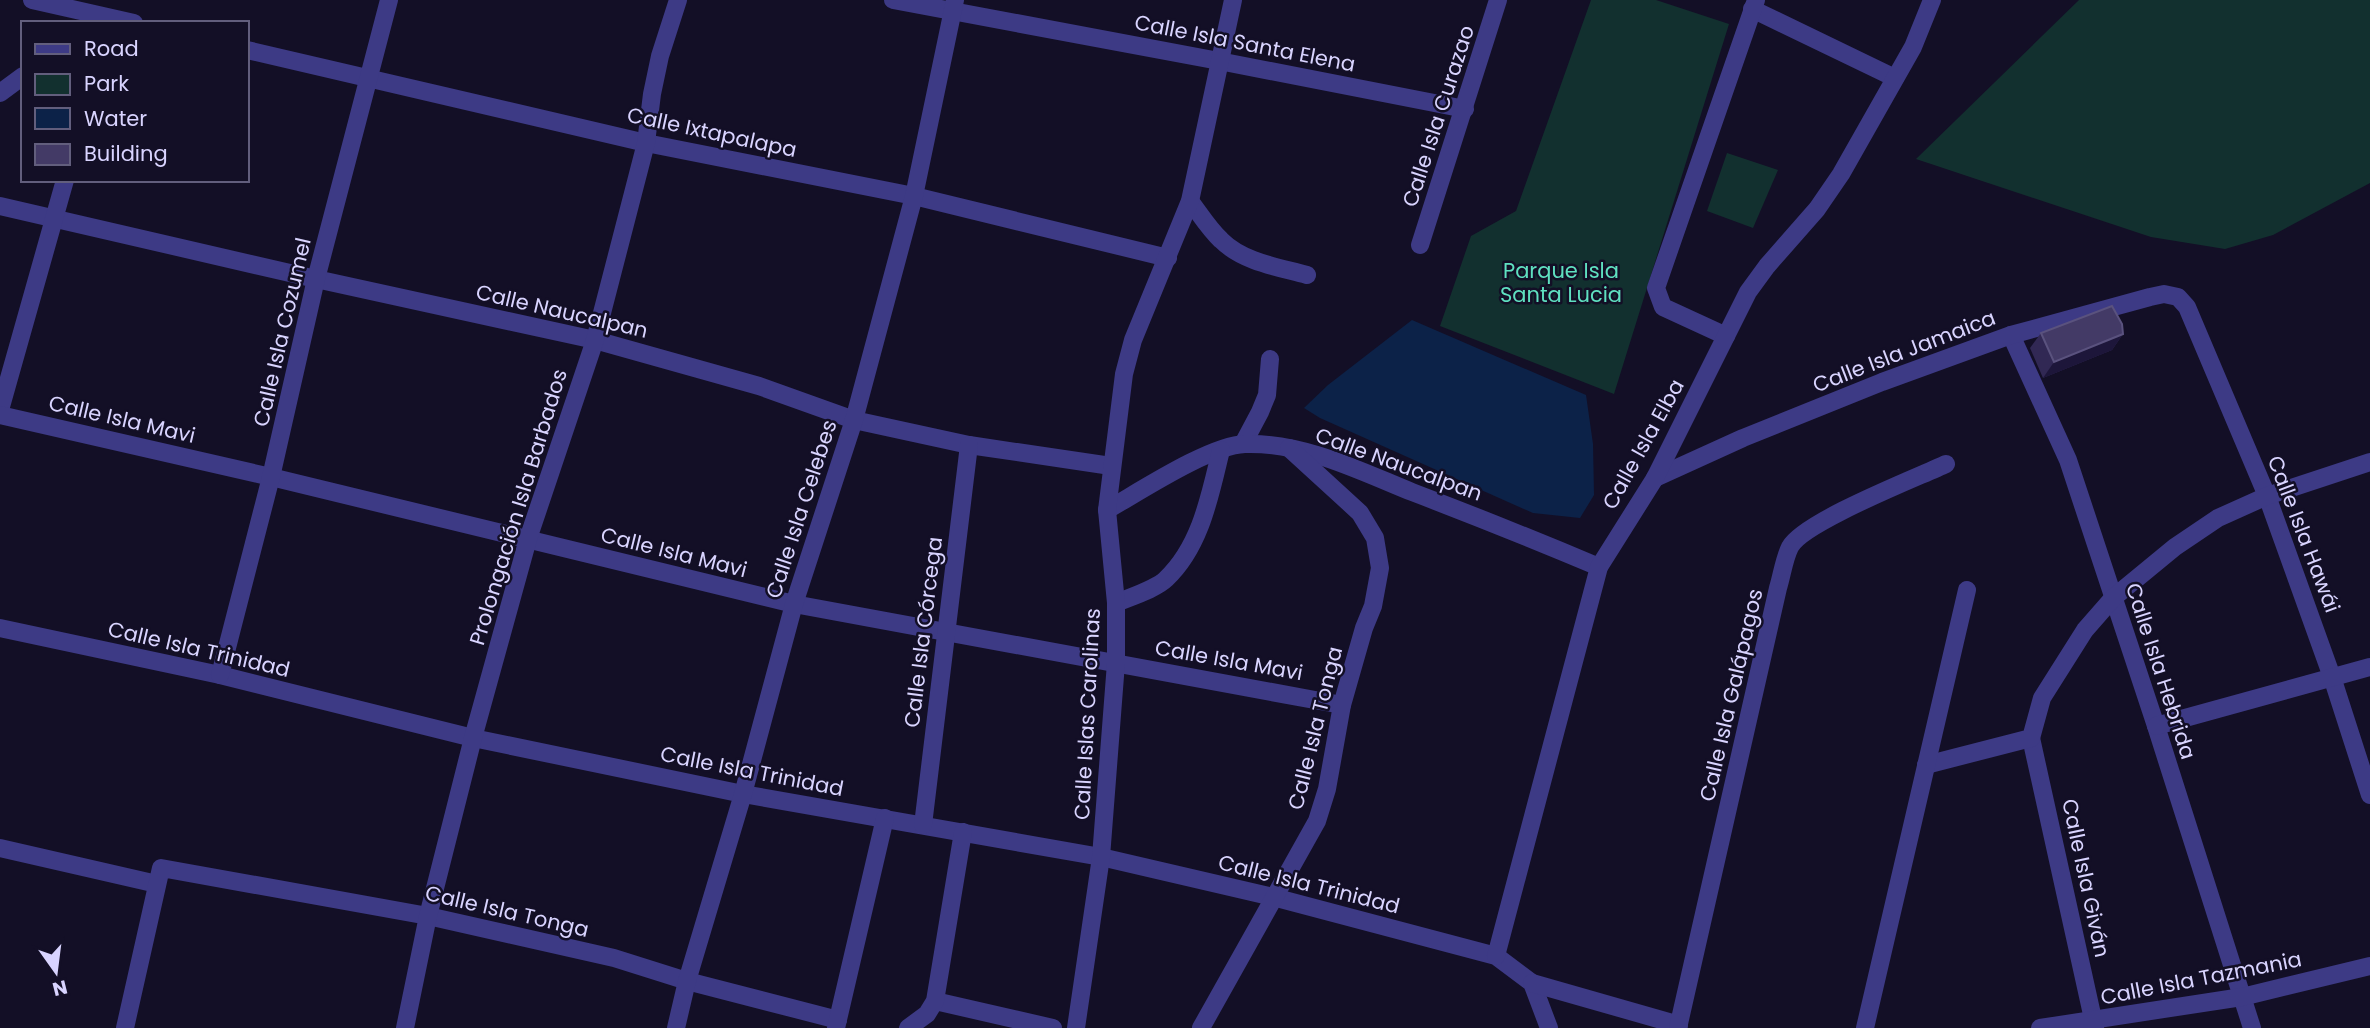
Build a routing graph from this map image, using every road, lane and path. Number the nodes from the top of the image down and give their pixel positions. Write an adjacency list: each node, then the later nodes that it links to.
1 (33, 0): 10 (street)
2 (389, 0): 16 (street, Calle Isla Cozumel)
3 (678, 0): 19 (street, Prolongación Isla Barbados)
4 (893, 0): 9 (street, Calle Isla Santa Elena)
5 (1233, 0): 13 (street, Calle Islas Carolinas)
6 (1498, 0): 18 (street, Calle Isla Curazao)
7 (1932, 0): 15 (street, Calle Isla Elba)
8 (1754, 5): 15 (street); 31 (street)
9 (954, 6): 13 (street, Calle Isla Santa Elena); 21 (street, Calle Isla Celebes)
10 (85, 11): 11 (street)
11 (112, 20)
12 (248, 50): 16 (street, Calle Ixtapalapa)
13 (1219, 61): 18 (street, Calle Isla Santa Elena); 22 (street, Calle Islas Carolinas)
14 (21, 77): 17 (street)
15 (1895, 78): 31 (street, Calle Isla Elba)
16 (368, 80): 19 (street, Calle Ixtapalapa); 28 (street, Calle Isla Cozumel)
17 (0, 93)
18 (1465, 109): 25 (street, Calle Isla Curazao)
19 (646, 143): 21 (street, Calle Ixtapalapa); 32 (street, Prolongación Isla Barbados)
20 (64, 182): 24 (street)
21 (914, 196): 26 (street, Calle Ixtapalapa); 35 (street, Calle Isla Celebes)
22 (1190, 201): 26 (street, Calle Islas Carolinas); 27 (street)
23 (0, 206): 24 (street, Calle Naucalpan)
24 (54, 217): 28 (street, Calle Naucalpan); 34 (street)
25 (1420, 245)
26 (1168, 258): 42 (street, Calle Islas Carolinas)
27 (1307, 275)
28 (316, 279): 32 (street, Calle Naucalpan); 43 (street, Calle Isla Cozumel)
29 (2178, 296): 30 (street, Calle Isla Jamaica); 45 (street, Calle Isla Hawái)
30 (2011, 335): 44 (street, Calle Isla Jamaica); 50 (street, Calle Isla Hebrida)
31 (1726, 336): 44 (street, Calle Isla Elba)
32 (595, 340): 35 (street, Calle Naucalpan); 47 (street, Prolongación Isla Barbados)
33 (1269, 359): 36 (street)
34 (0, 412): 43 (street, Calle Isla Mavi)
35 (854, 420): 37 (street, Calle Naucalpan); 52 (street, Calle Isla Celebes)
36 (1243, 444): 38 (street, Calle Naucalpan); 39 (street, Calle Naucalpan)
37 (969, 445): 42 (street, Calle Naucalpan); 54 (street, Calle Isla Córcega)
38 (1289, 448): 48 (street, Calle Naucalpan); 59 (street, Calle Isla Tonga)
39 (1221, 450): 46 (street, Calle Naucalpan); 51 (street)
40 (2370, 462): 45 (street)
41 (1946, 464): 82 (street, Calle Isla Galápagos)
42 (1111, 466): 46 (street, Calle Islas Carolinas)
43 (271, 477): 47 (street, Calle Isla Mavi); 57 (street, Calle Isla Cozumel)
44 (1655, 478): 48 (street, Calle Isla Elba)
45 (2267, 496): 50 (street); 58 (street, Calle Isla Hawái)
46 (1107, 510): 51 (street, Calle Islas Carolinas)
47 (528, 540): 52 (street, Calle Isla Mavi); 61 (street, Prolongación Isla Barbados)
48 (1599, 567): 74 (street, Calle Isla Elba)
49 (1966, 590): 63 (street)
50 (2113, 598): 60 (street, Calle Isla Hebrida); 62 (street)
51 (1116, 603): 55 (street, Calle Islas Carolinas)
52 (794, 604): 54 (street, Calle Isla Mavi); 64 (street, Calle Isla Celebes)
53 (0, 628): 57 (street, Calle Isla Trinidad)
54 (945, 632): 55 (street, Calle Isla Mavi); 67 (street, Calle Isla Córcega)
55 (1116, 663): 59 (street, Calle Isla Mavi); 70 (street, Calle Islas Carolinas)
56 (2370, 667): 58 (street)
57 (220, 675): 61 (street, Calle Isla Trinidad)
58 (2332, 677): 60 (street); 65 (street, Calle Isla Hawái)
59 (1342, 705): 72 (street, Calle Isla Tonga)
60 (2156, 726): 78 (street, Calle Isla Hebrida)
61 (472, 738): 64 (street, Calle Isla Trinidad); 73 (street, Prolongación Isla Barbados)
62 (2031, 738): 63 (street); 81 (street, Calle Isla Giván)
63 (1926, 765): 91 (street)
64 (743, 794): 66 (street, Calle Isla Trinidad); 76 (street, Calle Isla Celebes)
65 (2370, 795)
66 (885, 818): 67 (street, Calle Isla Trinidad); 80 (street)
67 (923, 825): 68 (street, Calle Isla Trinidad)
68 (963, 832): 70 (street, Calle Isla Trinidad); 79 (street)
69 (0, 848): 71 (street, Calle Isla Tonga)
70 (1101, 857): 72 (street, Calle Isla Trinidad); 88 (street, Calle Islas Carolinas)
71 (159, 876): 73 (street, Calle Isla Tonga); 83 (street)
72 (1273, 897): 74 (street, Calle Isla Trinidad); 89 (street, Calle Isla Tonga)
73 (428, 916): 76 (street, Calle Isla Tonga); 84 (street, Prolongación Isla Barbados)
74 (1496, 956): 77 (street)
75 (2370, 967): 78 (street, Calle Isla Tazmania)
76 (687, 981): 80 (street, Calle Isla Tonga); 85 (street, Calle Isla Celebes)
77 (1532, 983): 82 (street); 90 (street)
78 (2242, 996): 81 (street, Calle Isla Tazmania); 93 (street, Calle Isla Hebrida)
79 (935, 1001): 86 (street); 87 (street)
80 (837, 1024)
81 (2095, 1025): 92 (street, Calle Isla Tazmania)
82 (1679, 1027)
83 (125, 1028)
84 (405, 1028)
85 (676, 1028)
86 (908, 1028)
87 (1053, 1028)
88 (1076, 1028)
89 (1200, 1028)
90 (1549, 1028)
91 (1865, 1028)
92 (2040, 1028)
93 (2252, 1028)

